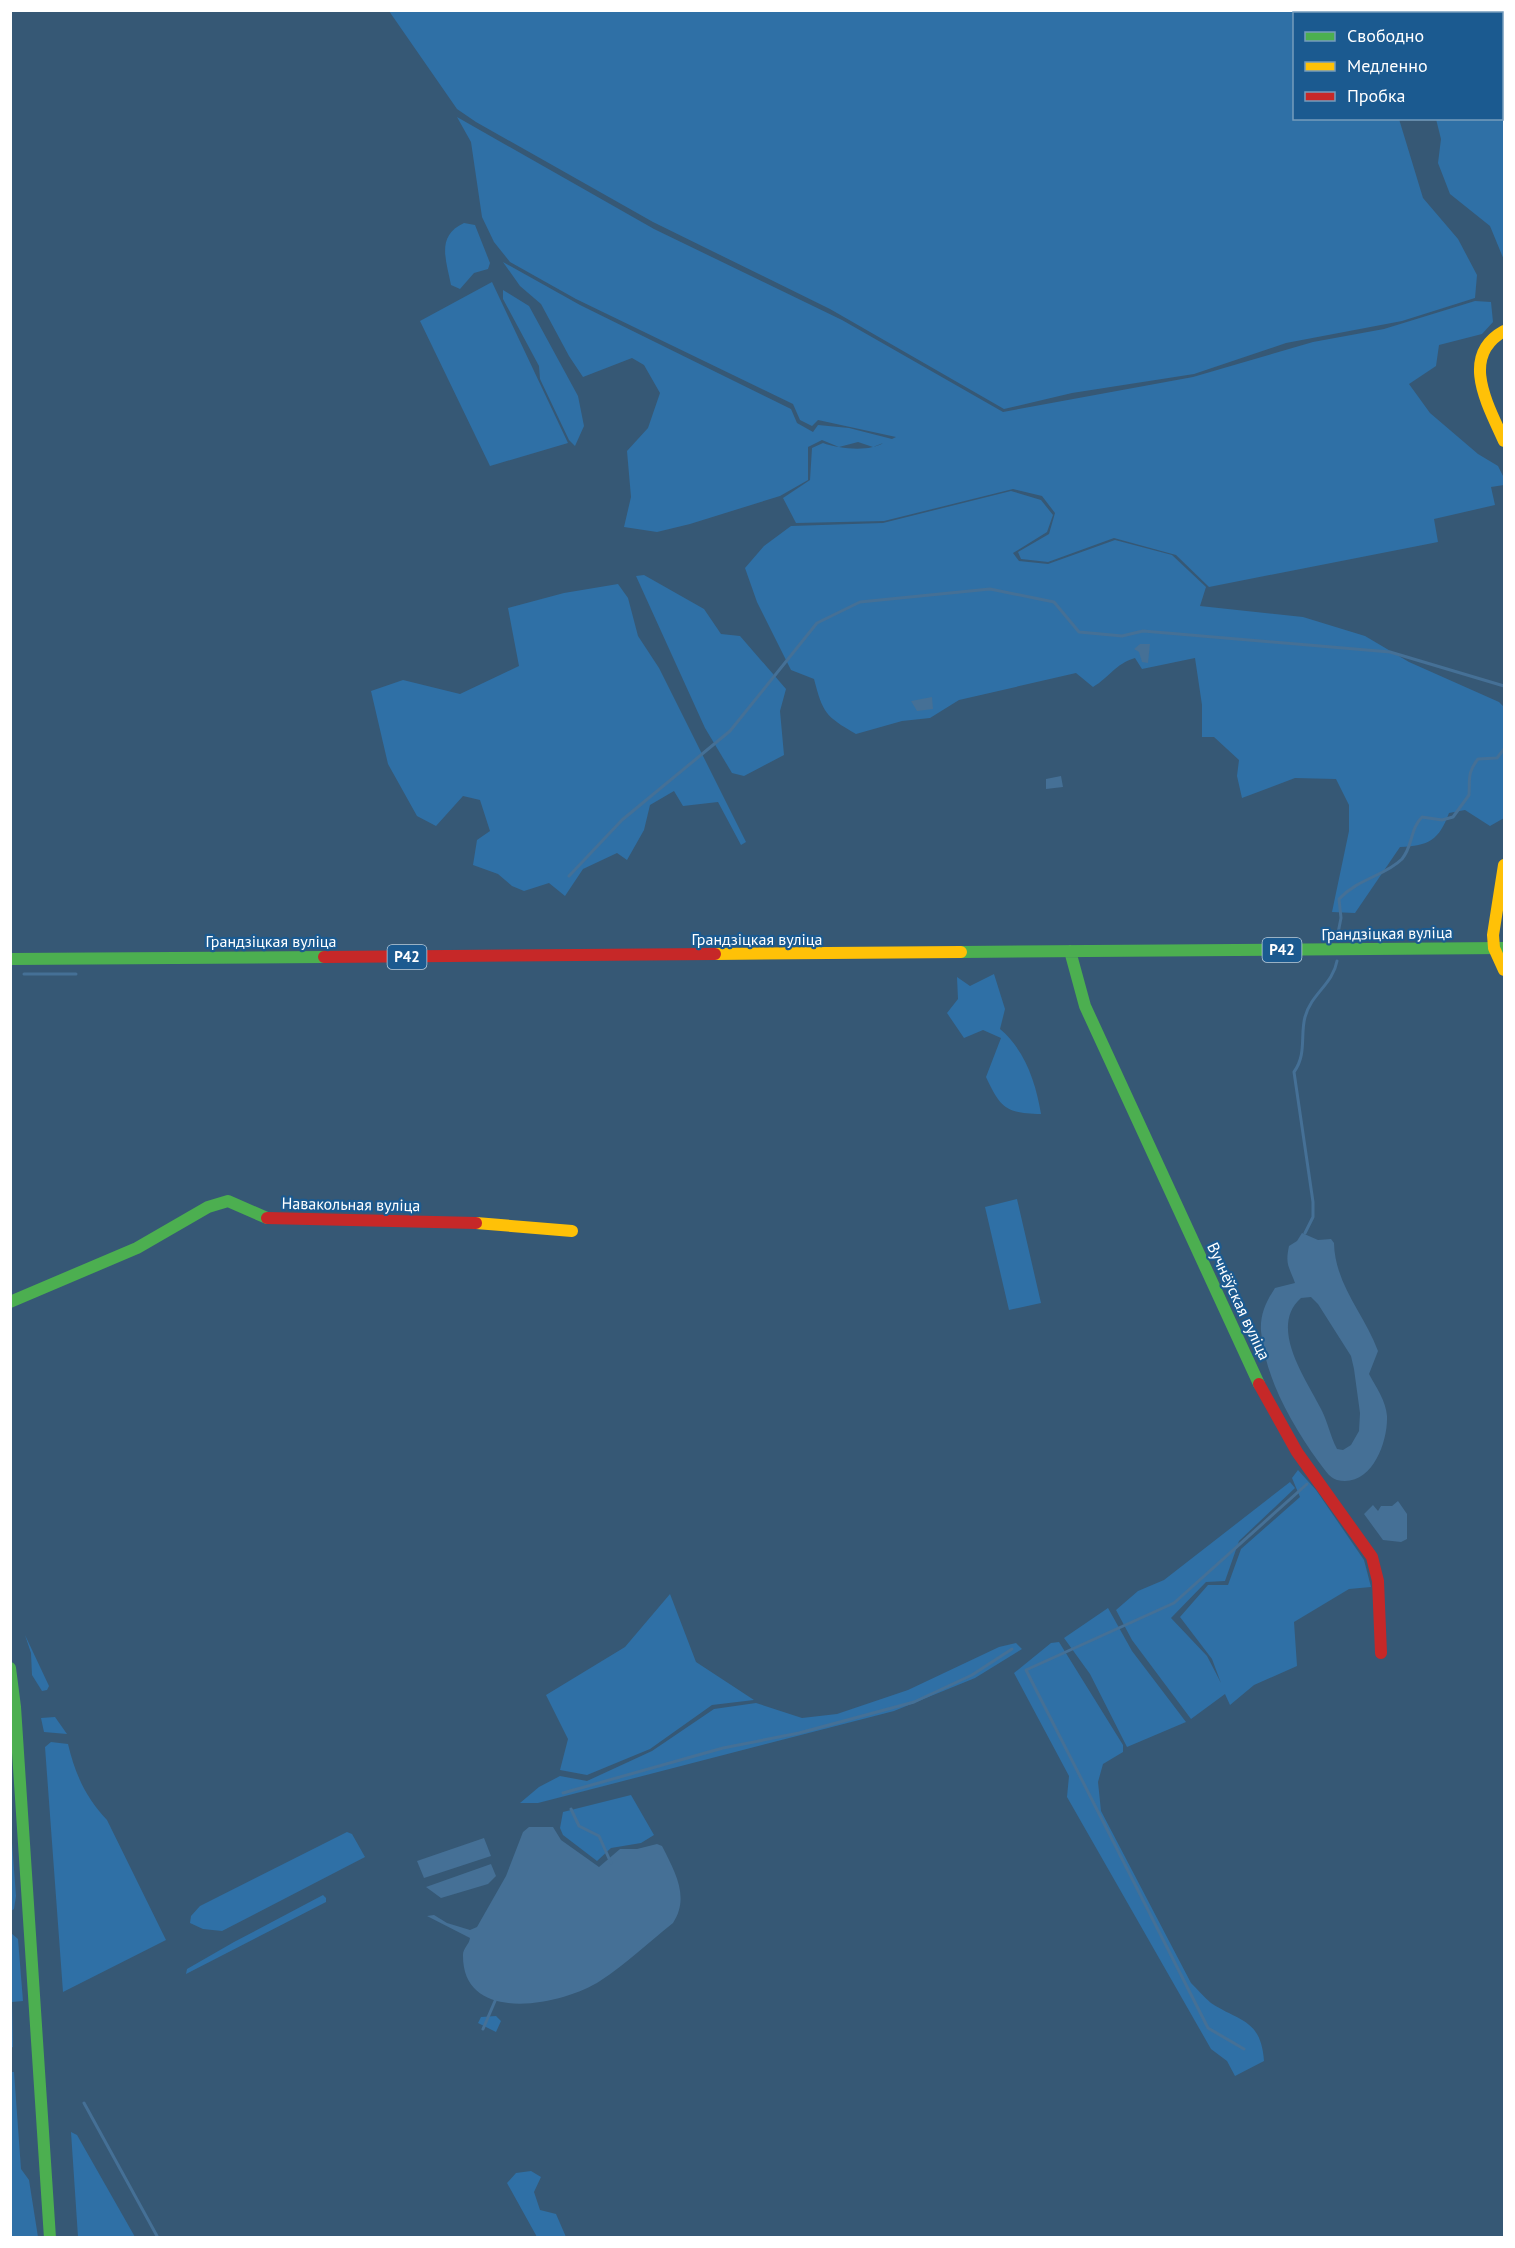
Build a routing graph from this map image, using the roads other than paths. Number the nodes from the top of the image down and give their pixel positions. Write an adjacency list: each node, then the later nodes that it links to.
1 (1504, 331): 2 (main road)
2 (1504, 441)
3 (1504, 865): 4 (main road)
4 (1499, 948): 5 (main road, Грандзіцкая вуліца / Р42); 7 (main road)
5 (1070, 951): 6 (main road, Грандзіцкая вуліца / Р42); 10 (main road, Вучнёўская вуліца)
6 (10, 959)
7 (1504, 970)
8 (572, 1232): 9 (main road, Навакольная вуліца)
9 (10, 1302)
10 (1381, 1653)
11 (10, 1668): 12 (main road)
12 (13, 1707): 13 (main road)
13 (50, 2238)

